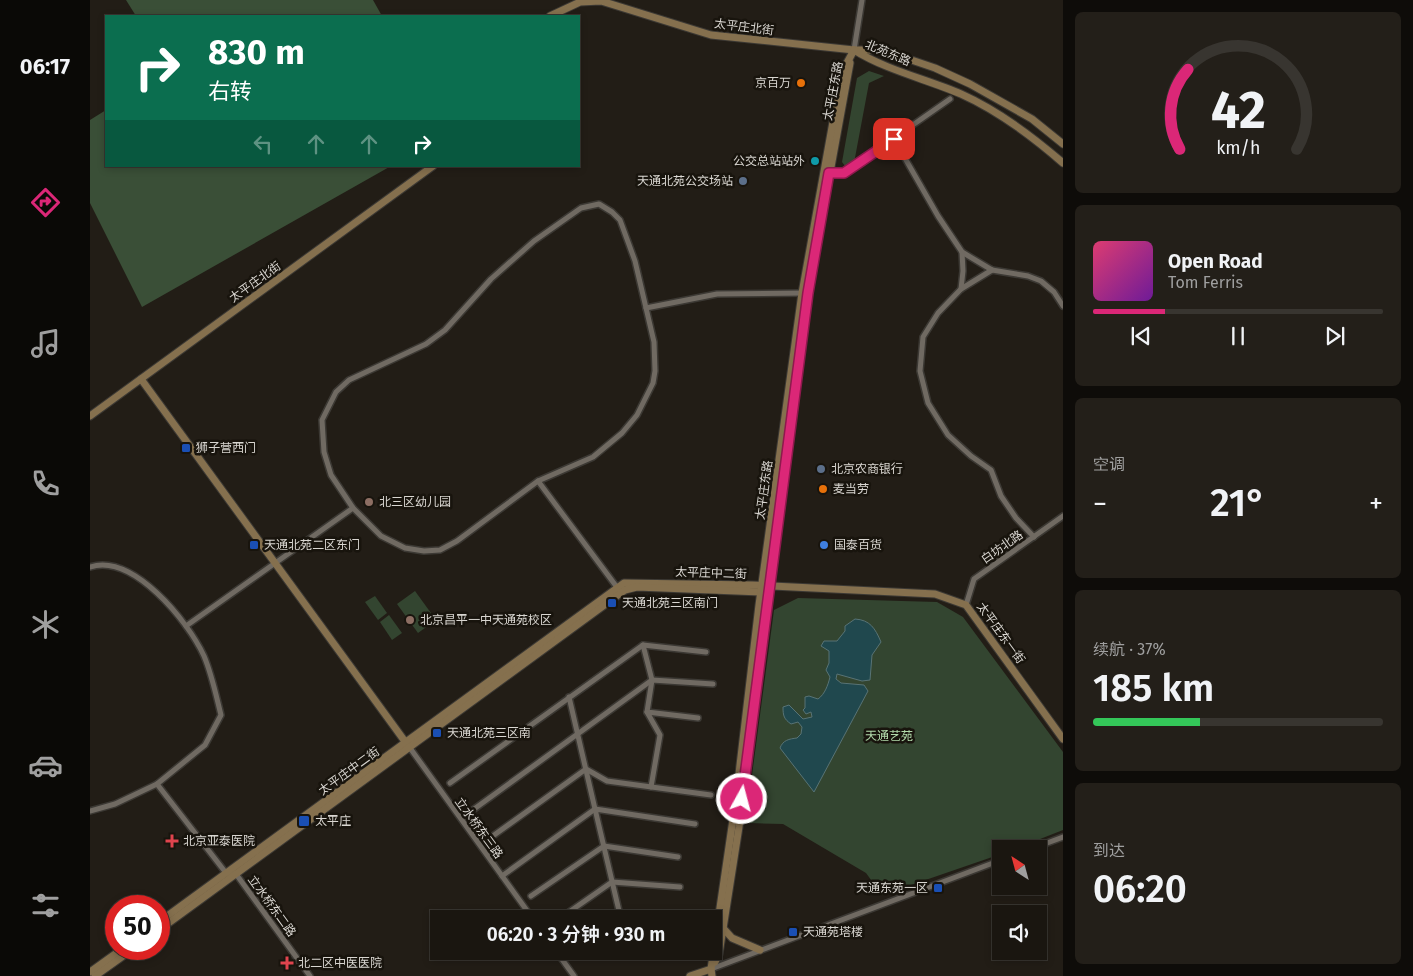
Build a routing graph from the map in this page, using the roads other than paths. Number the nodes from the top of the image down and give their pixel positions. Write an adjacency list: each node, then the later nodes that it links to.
1 (601, 0): 3 (main road, 太平庄北街); 4 (main road, 太平庄北街)
2 (862, 0): 4 (street)
3 (552, 15)
4 (854, 50): 7 (main road, 北苑东路); 8 (main road, 北苑东路); 10 (main road, 太平庄东路)
5 (950, 99): 6 (street)
6 (894, 139): 10 (street); 11 (street)
7 (1063, 144)
8 (1063, 163)
9 (432, 167): 17 (main road, 太平庄北街)
10 (826, 172): 14 (main road, 太平庄东路)
11 (962, 252): 12 (street); 13 (street)
12 (992, 270): 13 (street); 15 (street)
13 (960, 289): 22 (street)
14 (805, 293): 16 (street); 25 (main road, 太平庄东路)
15 (1063, 306)
16 (646, 308): 19 (street); 20 (street)
17 (141, 379): 18 (main road, 太平庄北街); 23 (main road)
18 (90, 416)
19 (538, 481): 20 (street); 26 (street)
20 (353, 508): 23 (street)
21 (1063, 516): 22 (street, 白坊北路)
22 (1034, 537): 27 (street, 白坊北路)
23 (275, 564): 28 (street); 38 (main road)
24 (90, 567): 28 (street)
25 (764, 588): 26 (main road, 太平庄中二街); 27 (main road, 太平庄东一街); 65 (main road, 太平庄东路); 71 (main road, 太平庄东路)
26 (619, 590): 38 (main road, 太平庄中二街)
27 (966, 605): 37 (main road, 太平庄东一街)
28 (186, 626): 41 (street)
29 (643, 646): 30 (street); 31 (street); 33 (street)
30 (706, 652)
31 (652, 680): 32 (street); 34 (street); 36 (street)
32 (713, 684)
33 (569, 697): 36 (street); 40 (street)
34 (647, 712): 35 (street); 42 (street)
35 (698, 718)
36 (579, 734): 39 (street); 46 (street)
37 (1063, 739)
38 (408, 746): 54 (main road, 太平庄中二街); 55 (main road, 太平庄中二街); 56 (street, 立水桥东三路)
39 (586, 769): 42 (street); 44 (street); 49 (street)
40 (450, 783)
41 (157, 784): 45 (street); 54 (street)
42 (651, 787): 43 (street)
43 (711, 795)
44 (595, 809): 47 (street); 51 (street); 56 (street)
45 (90, 811)
46 (470, 812)
47 (695, 824)
48 (1063, 837): 50 (street)
49 (490, 838)
50 (1048, 843)
51 (604, 846): 52 (street); 57 (street); 59 (street)
52 (678, 857)
53 (992, 863): 66 (street)
54 (226, 873): 55 (street, 立水桥东二路); 63 (main road, 太平庄中二街)
55 (236, 874): 64 (main road, 太平庄中二街); 73 (street, 立水桥东二路)
56 (502, 876): 60 (street, 立水桥东三路)
57 (612, 882): 58 (street); 61 (street); 62 (street)
58 (680, 887)
59 (531, 896)
60 (527, 910)
61 (572, 910)
62 (617, 910)
63 (170, 914)
64 (170, 922)
65 (723, 928): 66 (main road); 71 (main road, 太平庄东路)
66 (760, 950): 71 (street)
67 (107, 960): 70 (main road)
68 (118, 960): 72 (main road)
69 (563, 960): 74 (street)
70 (90, 972)
71 (712, 972): 75 (main road)
72 (95, 976)
73 (310, 976)
74 (574, 976)
75 (690, 976)

